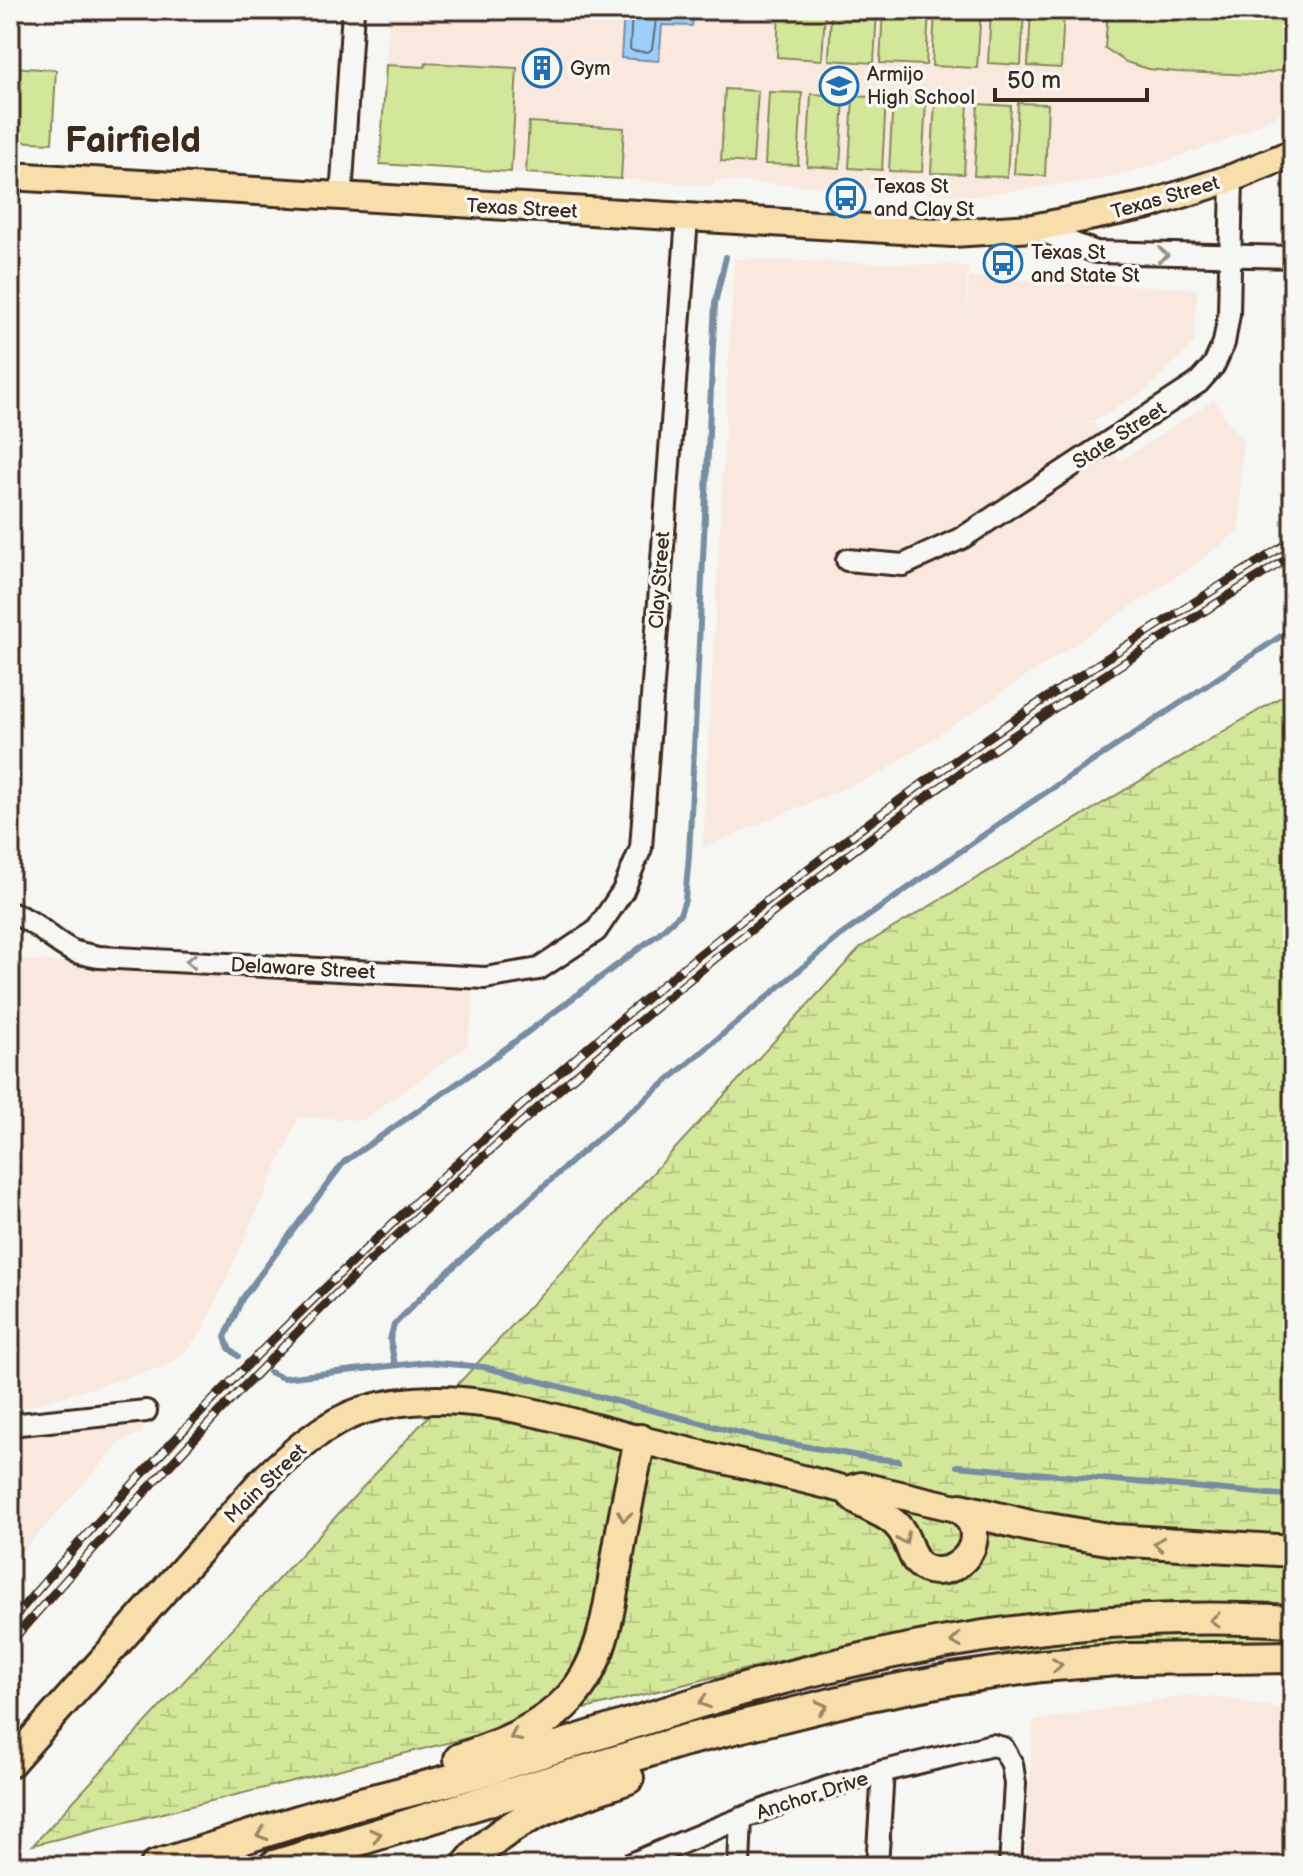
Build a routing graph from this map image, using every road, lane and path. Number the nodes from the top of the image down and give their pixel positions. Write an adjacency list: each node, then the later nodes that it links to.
1 (353, 10): 5 (street)
2 (1293, 153): 4 (main road, Texas Street)
3 (10, 176): 5 (main road, Texas Street)
4 (1232, 178): 7 (main road, Texas Street); 8 (street, State Street)
5 (341, 198): 6 (main road, Texas Street)
6 (687, 218): 7 (main road, Texas Street); 12 (street, Clay Street)
7 (1033, 228): 8 (street, Texas Street, one-way to 8)
8 (1231, 255): 9 (street, Texas Street); 10 (street, State Street)
9 (1293, 257)
10 (847, 560)
11 (10, 913): 12 (street, Delaware Street, one-way to 11)
12 (596, 931)
13 (146, 1411): 14 (street)
14 (10, 1425)
15 (640, 1440): 16 (main road, Main Street); 22 (main road, Main Street); 24 (highway, one-way to 24)
16 (847, 1490): 17 (main road, Main Street); 17 (main road, Main Street, one-way to 17)
17 (961, 1509): 18 (highway, one-way to 17)
18 (1293, 1551)
19 (1293, 1621): 24 (highway, one-way to 24)
20 (1292, 1658): 21 (highway, one-way to 20)
21 (747, 1727): 27 (highway, one-way to 21); 28 (highway)
22 (10, 1764)
23 (883, 1771): 25 (street, Anchor Drive); 31 (street); 32 (street, Anchor Drive)
24 (364, 1803): 26 (highway, one-way to 26)
25 (741, 1818): 29 (street, Anchor Drive); 30 (street)
26 (156, 1866)
27 (274, 1866)
28 (467, 1866)
29 (627, 1866)
30 (739, 1866)
31 (877, 1866)
32 (1010, 1866)

